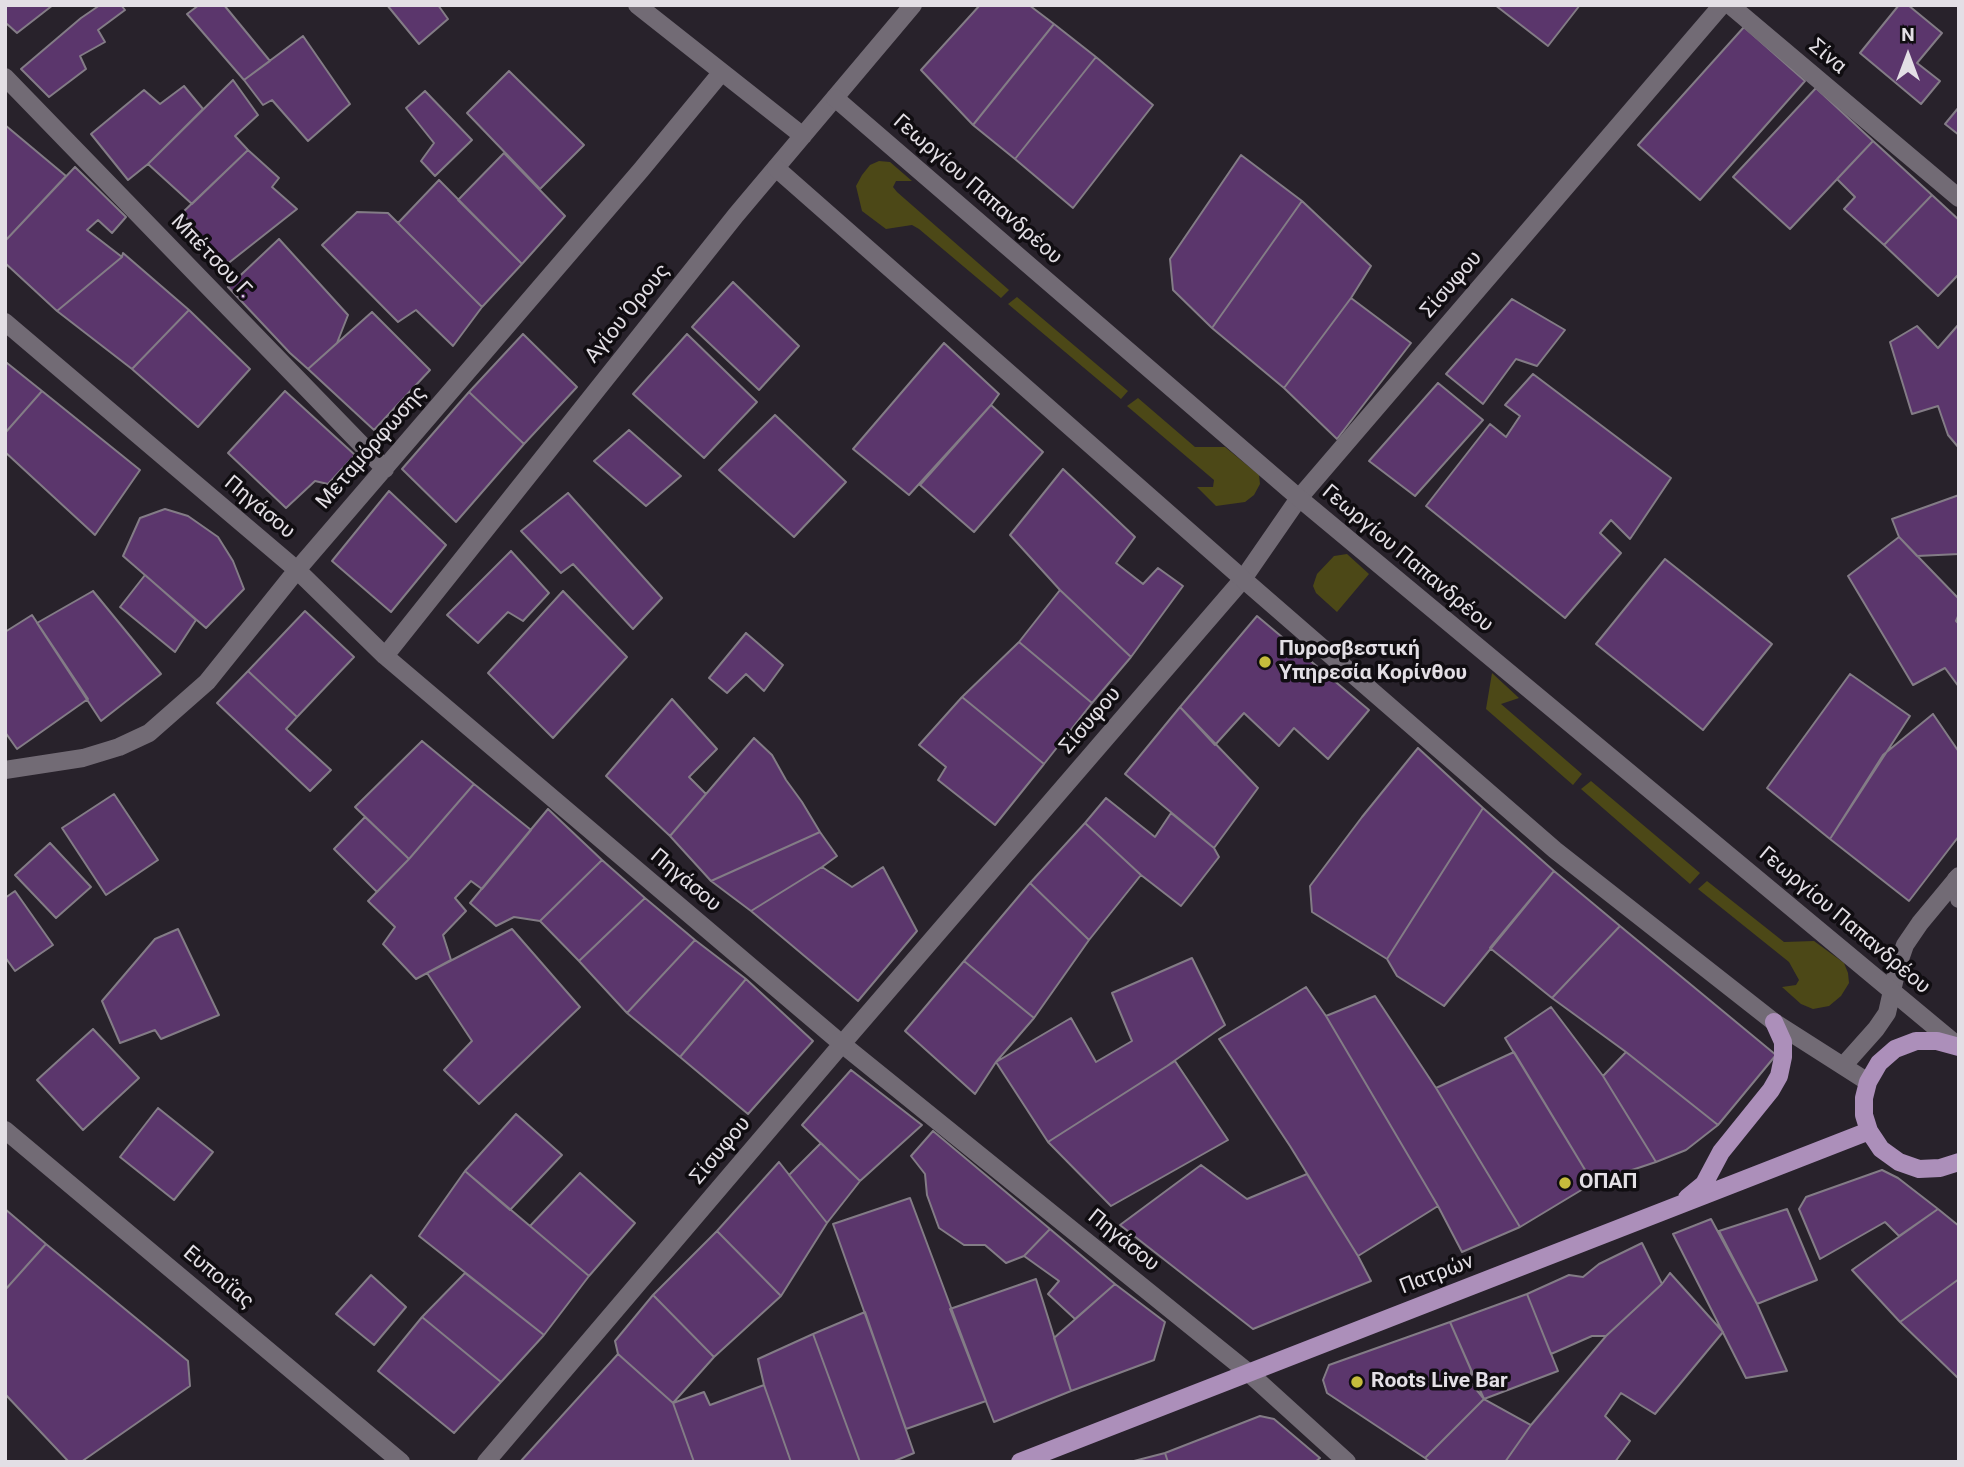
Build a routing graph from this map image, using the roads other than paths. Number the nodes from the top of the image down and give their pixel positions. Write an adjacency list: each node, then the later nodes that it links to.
1 (637, 5): 5 (street)
2 (913, 5): 7 (street, Αγίου Όρους)
3 (1722, 5): 13 (street, Σίσυφου)
4 (1730, 5): 10 (street, Σίνα)
5 (721, 73): 8 (street); 12 (street, Μεταμόρφωσης)
6 (5, 77): 12 (street, Μπέτσου Γ.)
7 (835, 98): 8 (street, Αγίου Όρους); 13 (street, Γεωργίου Παπανδρέου)
8 (803, 136): 9 (street, Αγίου Όρους)
9 (776, 168): 15 (street); 16 (street, Αγίου Όρους)
10 (1959, 198)
11 (5, 322): 14 (street, Πηγάσου)
12 (385, 469): 14 (street, Μεταμόρφωσης)
13 (1299, 498): 15 (street, Σίσυφου); 20 (street, Γεωργίου Παπανδρέου)
14 (297, 570): 16 (street, Πηγάσου); 17 (street, Μεταμόρφωσης)
15 (1243, 579): 21 (street); 22 (street, Σίσυφου)
16 (385, 656): 22 (street, Πηγάσου)
17 (5, 770)
18 (1957, 878): 19 (street); 20 (street)
19 (1959, 899)
20 (1892, 991): 23 (street, Γεωργίου Παπανδρέου); 24 (street)
21 (1774, 1022): 24 (street); 29 (main road)
22 (842, 1044): 30 (street, Πηγάσου); 32 (street, Σίσυφου)
23 (1958, 1047): 25 (main road)
24 (1843, 1066): 25 (street)
25 (1868, 1082): 27 (main road)
26 (5, 1130): 31 (street, Ευποιΐας)
27 (1870, 1131): 28 (main road); 29 (main road, Πατρών)
28 (1959, 1162)
29 (1676, 1206): 30 (main road, Πατρών)
30 (1249, 1373): 33 (main road, Πατρών); 34 (street, Πηγάσου)
31 (401, 1462)
32 (486, 1462)
33 (1020, 1462)
34 (1347, 1462)

